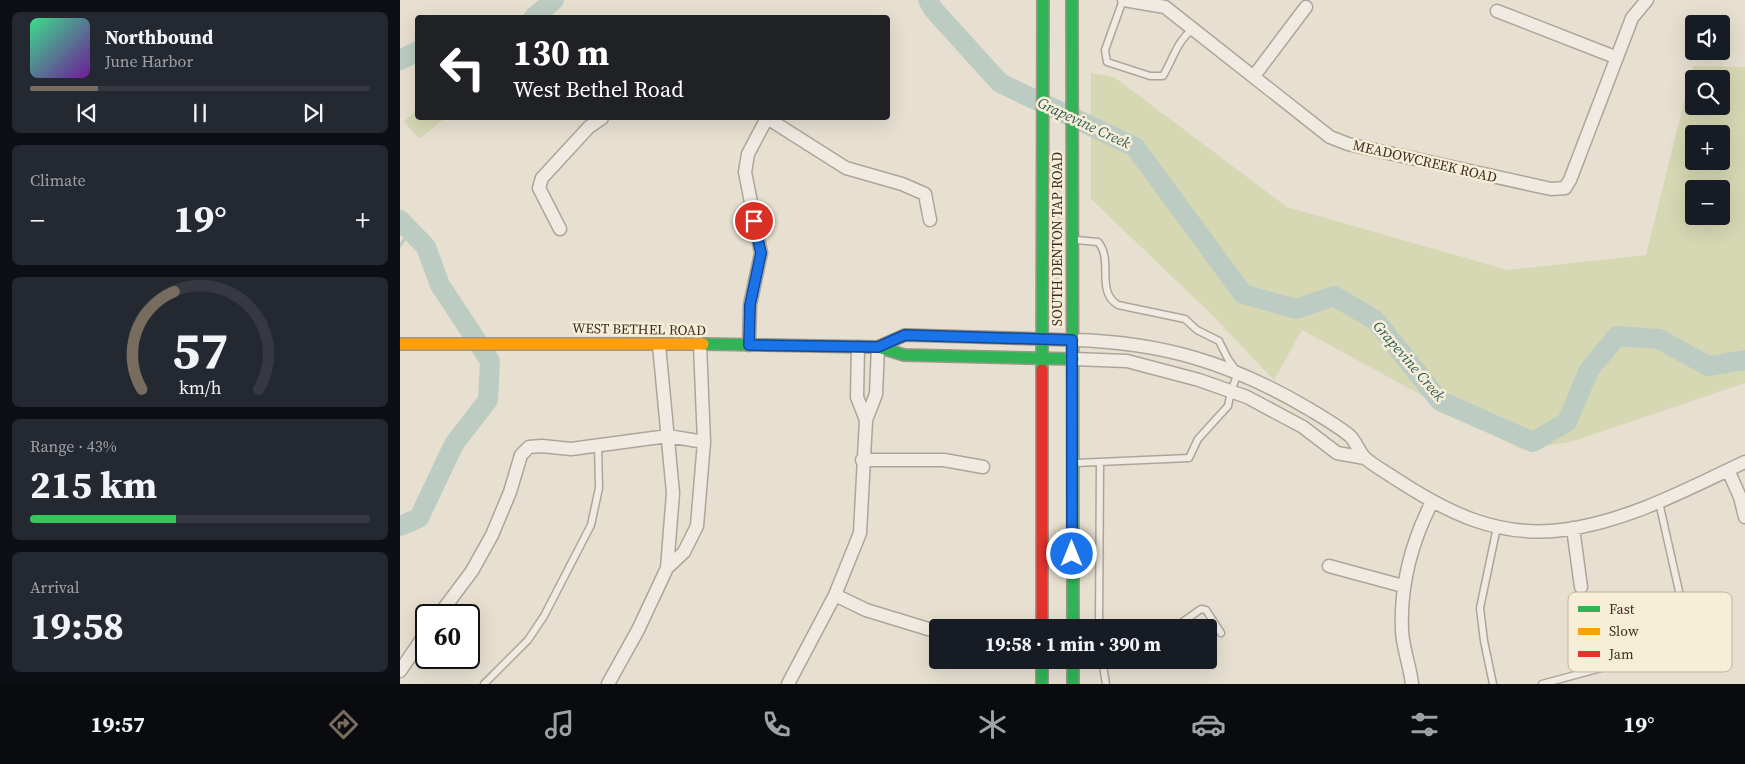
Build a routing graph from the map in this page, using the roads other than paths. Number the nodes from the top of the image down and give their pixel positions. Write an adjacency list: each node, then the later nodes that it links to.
1 (1043, 0): 16 (main road, SOUTH DENTON TAP ROAD)
2 (1072, 0): 15 (main road, SOUTH DENTON TAP ROAD)
3 (1123, 0): 7 (street, MEADOWCREEK ROAD); 7 (lane)
4 (1647, 0): 8 (street, MEADOWCREEK ROAD)
5 (1306, 8): 9 (street)
6 (1496, 10): 8 (street)
7 (1194, 28): 9 (street, MEADOWCREEK ROAD)
8 (1615, 57): 9 (street, MEADOWCREEK ROAD)
9 (1254, 76)
10 (599, 120): 14 (street)
11 (766, 120): 21 (street)
12 (770, 120): 13 (street)
13 (930, 220)
14 (560, 229)
15 (1072, 239): 17 (main road, SOUTH DENTON TAP ROAD); 26 (lane)
16 (1042, 339): 17 (main road, WEST BETHEL ROAD); 23 (main road, WEST BETHEL ROAD); 24 (main road, SOUTH DENTON TAP ROAD)
17 (1072, 340): 25 (main road, SOUTH DENTON TAP ROAD); 26 (street)
18 (400, 344): 19 (main road, WEST BETHEL ROAD)
19 (659, 344): 20 (main road, WEST BETHEL ROAD); 29 (street)
20 (700, 344): 21 (main road, WEST BETHEL ROAD); 30 (street)
21 (749, 345): 22 (main road, WEST BETHEL ROAD)
22 (858, 347): 23 (main road, WEST BETHEL ROAD); 28 (street)
23 (878, 347): 24 (main road, WEST BETHEL ROAD); 28 (street)
24 (1041, 359): 25 (main road, WEST BETHEL ROAD); 51 (main road, SOUTH DENTON TAP ROAD)
25 (1072, 359): 27 (street); 36 (main road, SOUTH DENTON TAP ROAD)
26 (1238, 373): 27 (lane); 32 (street)
27 (1231, 391): 32 (street); 34 (lane)
28 (866, 420): 33 (street)
29 (668, 436): 30 (street); 31 (street); 45 (street)
30 (704, 442): 45 (street)
31 (598, 445): 50 (street); 65 (lane)
32 (1365, 458): 39 (street)
33 (862, 460): 37 (street); 49 (street)
34 (1100, 462): 36 (lane); 53 (lane)
35 (1745, 462): 38 (street)
36 (1072, 463): 52 (main road, SOUTH DENTON TAP ROAD)
37 (983, 467)
38 (1728, 470): 40 (street); 41 (street)
39 (1432, 502): 42 (street); 46 (street)
40 (1659, 502): 43 (street); 48 (lane)
41 (1745, 518)
42 (1497, 527): 43 (street); 72 (lane)
43 (1573, 528): 47 (street)
44 (1329, 566): 46 (street)
45 (667, 568): 66 (street)
46 (1403, 586): 71 (street)
47 (1581, 587)
48 (1679, 592)
49 (835, 595): 57 (street); 67 (street)
50 (447, 604)
51 (1042, 619)
52 (1072, 619)
53 (1099, 619)
54 (1187, 619): 55 (lane)
55 (1212, 619)
56 (1217, 626): 58 (lane)
57 (929, 629)
58 (1222, 633)
59 (415, 649): 63 (street)
60 (1042, 669): 68 (main road)
61 (1072, 669): 69 (main road)
62 (1104, 669): 70 (lane)
63 (400, 670)
64 (1587, 672): 73 (lane)
65 (484, 684)
66 (608, 684)
67 (788, 684)
68 (1042, 684)
69 (1073, 684)
70 (1106, 684)
71 (1412, 684)
72 (1493, 684)
73 (1542, 684)

